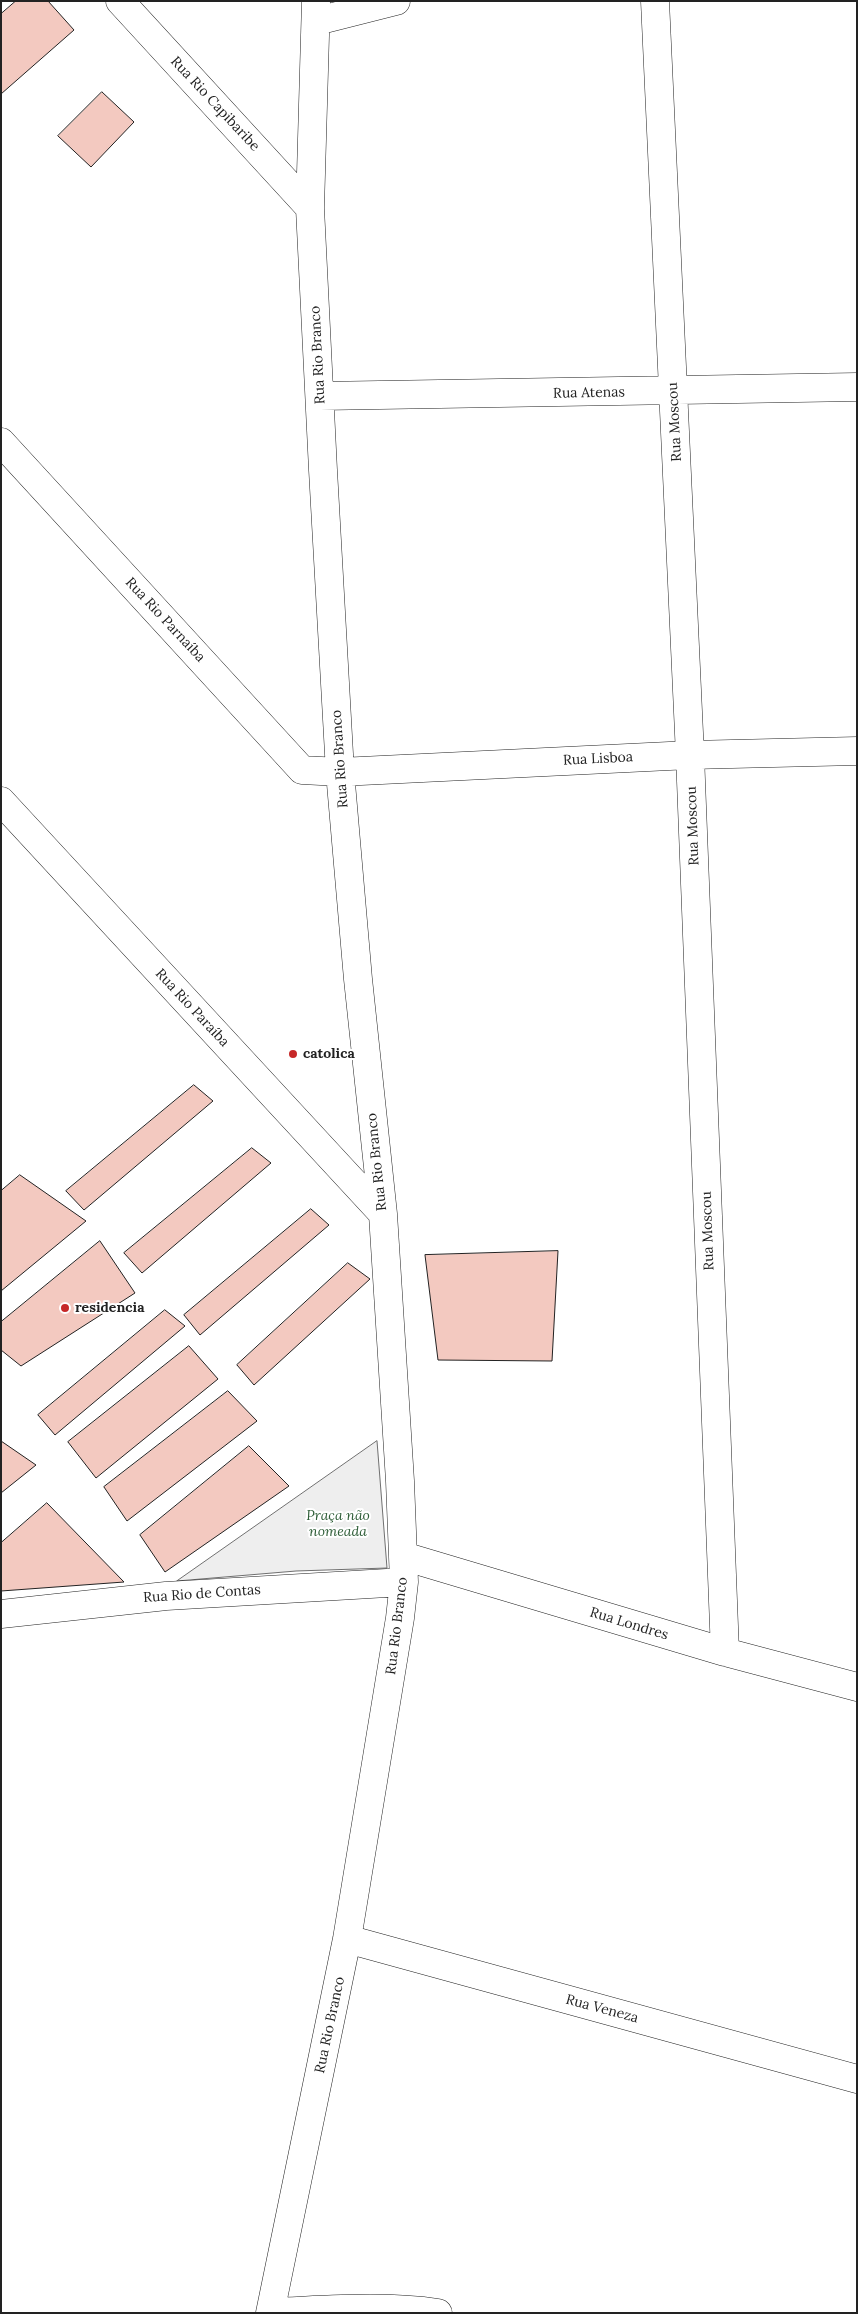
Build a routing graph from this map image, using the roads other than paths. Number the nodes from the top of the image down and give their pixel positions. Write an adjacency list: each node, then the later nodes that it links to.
1 (120, 1): 5 (street, Rua Rio Capibaribe)
2 (396, 1): 4 (street)
3 (654, 1): 7 (street, Rua Moscou)
4 (316, 11): 5 (street, Rua Rio Branco)
5 (310, 208): 8 (street, Rua Rio Branco)
6 (857, 386): 7 (street, Rua Atenas)
7 (673, 391): 8 (street, Rua Atenas); 11 (street, Rua Moscou)
8 (320, 396): 12 (street, Rua Rio Branco)
9 (1, 442): 12 (street, Rua Rio Parnaíba)
10 (857, 751): 11 (street, Rua Lisboa)
11 (690, 755): 12 (street, Rua Lisboa); 17 (street, Rua Moscou)
12 (340, 772): 14 (street, Rua Rio Branco)
13 (1, 800): 14 (street, Rua Rio Paraíba)
14 (383, 1214): 15 (street, Rua Rio Branco)
15 (403, 1569): 16 (street, Rua Rio de Contas); 17 (street, Rua Londres); 19 (street, Rua Rio Branco)
16 (1, 1614)
17 (725, 1652): 18 (street, Rua Londres)
18 (857, 1687)
19 (347, 1939): 20 (street, Rua Veneza); 21 (street, Rua Rio Branco)
20 (857, 2079)
21 (271, 2312): 22 (street)
22 (438, 2313)

